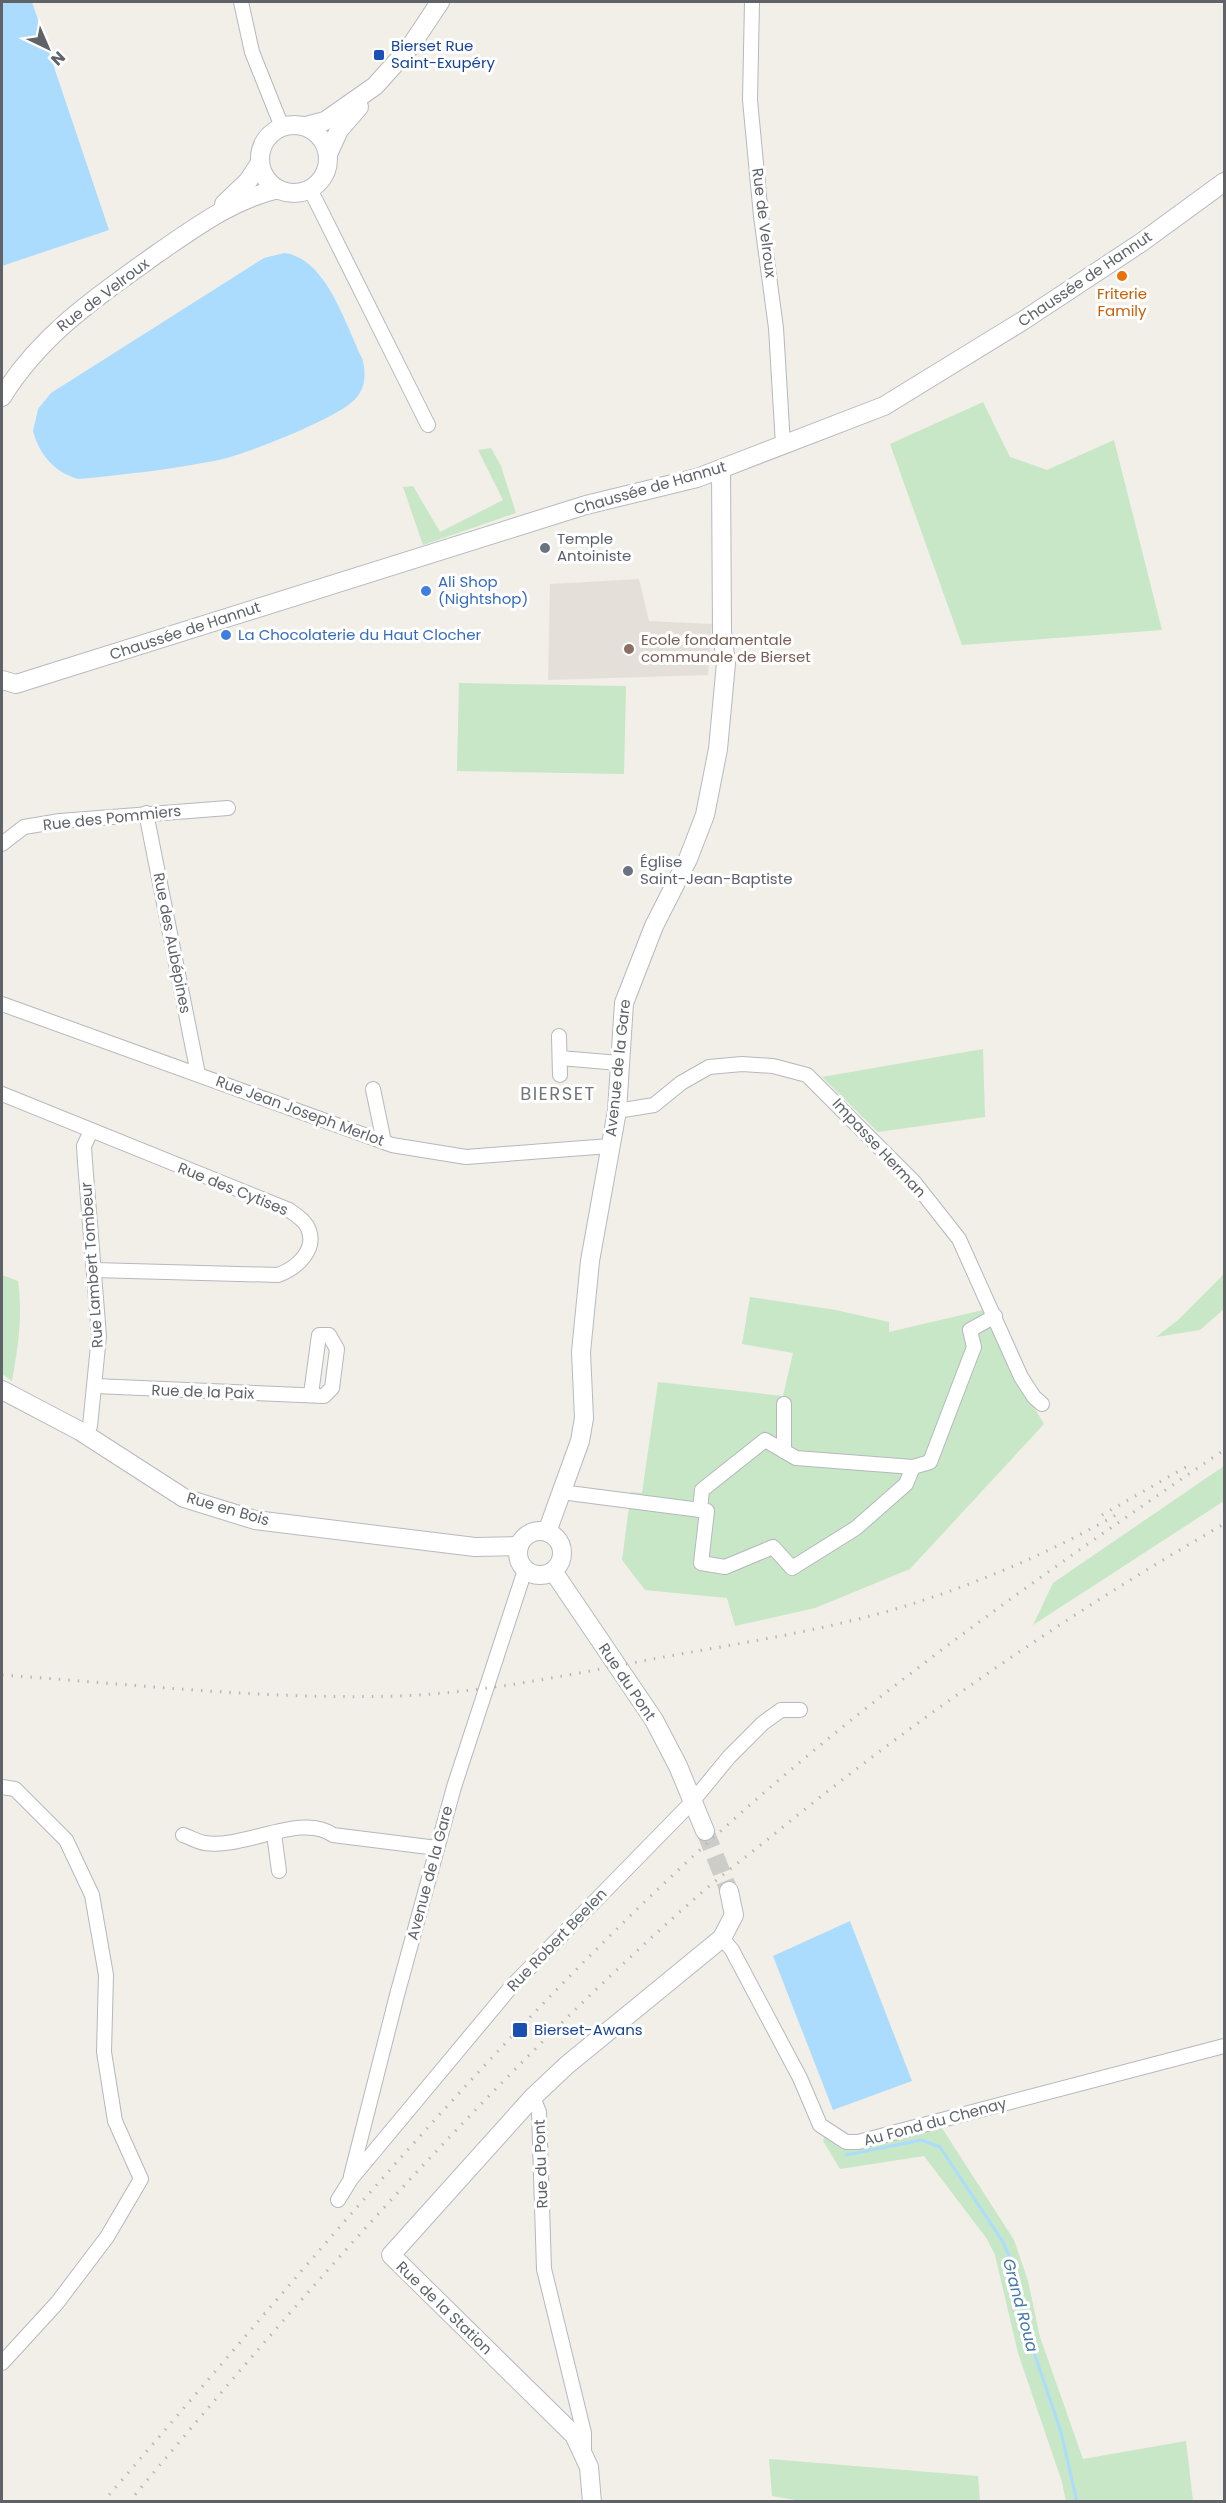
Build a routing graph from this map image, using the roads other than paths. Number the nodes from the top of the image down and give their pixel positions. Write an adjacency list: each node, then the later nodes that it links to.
1 (241, 2): 6 (street)
2 (440, 2): 4 (street)
3 (752, 2): 15 (street, Rue de Velroux)
4 (368, 93): 5 (street); 7 (street)
5 (306, 126): 6 (street); 7 (street)
6 (282, 127): 8 (street)
7 (328, 154): 11 (street)
8 (260, 163): 10 (street); 12 (street, Rue de Velroux)
9 (1224, 182): 15 (street, Chaussée de Hannut)
10 (278, 189): 11 (street); 12 (street, Rue de Velroux)
11 (310, 189): 14 (street)
12 (220, 210): 13 (street, Rue de Velroux)
13 (2, 397)
14 (428, 425)
15 (783, 445): 16 (street, Chaussée de Hannut)
16 (721, 469): 19 (street, Chaussée de Hannut); 26 (street, Avenue de la Gare)
17 (2, 670): 19 (street)
18 (2, 680): 19 (street, Chaussée de Hannut)
19 (22, 680)
20 (228, 808): 21 (street, Rue des Pommiers)
21 (146, 813): 22 (street, Rue des Pommiers); 27 (street, Rue des Aubépines)
22 (2, 844)
23 (2, 1004): 27 (street, Rue Jean Joseph Merlot)
24 (559, 1036): 25 (street)
25 (560, 1058): 26 (street); 28 (street)
26 (620, 1063): 31 (street, Avenue de la Gare)
27 (198, 1074): 33 (street, Rue Jean Joseph Merlot)
28 (560, 1075)
29 (373, 1089): 33 (street)
30 (2, 1094): 32 (street, Rue des Cytises)
31 (617, 1111): 34 (street, Avenue de la Gare); 36 (street, Impasse Herman)
32 (91, 1131): 35 (street, Rue Lambert Tombeur); 35 (street, Rue des Cytises)
33 (384, 1142): 34 (street, Rue Jean Joseph Merlot)
34 (610, 1146): 45 (street, Avenue de la Gare)
35 (94, 1270): 37 (street, Rue Lambert Tombeur)
36 (995, 1316): 41 (street, Impasse Herman); 44 (street)
37 (95, 1386): 39 (street, Rue de la Paix); 42 (street, Rue Lambert Tombeur)
38 (2, 1390): 42 (street, Rue en Bois)
39 (311, 1394)
40 (784, 1404): 43 (street)
41 (1042, 1404)
42 (85, 1434): 48 (street, Rue en Bois)
43 (784, 1451): 44 (street); 46 (street)
44 (913, 1467): 46 (street)
45 (561, 1491): 46 (street); 47 (street, Avenue de la Gare)
46 (699, 1510)
47 (548, 1532): 48 (street); 50 (street)
48 (519, 1546): 49 (street)
49 (525, 1570): 50 (street); 57 (street, Avenue de la Gare)
50 (553, 1571): 53 (street, Rue du Pont)
51 (800, 1710): 53 (street, Rue Robert Beelen)
52 (2, 1787): 65 (street)
53 (692, 1802): 54 (street, Rue du Pont); 63 (street, Rue Robert Beelen)
54 (705, 1831)
55 (183, 1834): 56 (street)
56 (274, 1834): 57 (street); 58 (street)
57 (437, 1848): 63 (street, Avenue de la Gare)
58 (279, 1871)
59 (729, 1891): 60 (street)
60 (722, 1938): 61 (street, Au Fond du Chenay); 62 (street)
61 (1224, 2046)
62 (533, 2097): 66 (street, Rue du Pont); 66 (street, Rue de la Station)
63 (351, 2179): 64 (street, Rue Robert Beelen)
64 (338, 2200)
65 (2, 2362)
66 (584, 2452): 67 (street, Rue de la Station)
67 (592, 2502)

